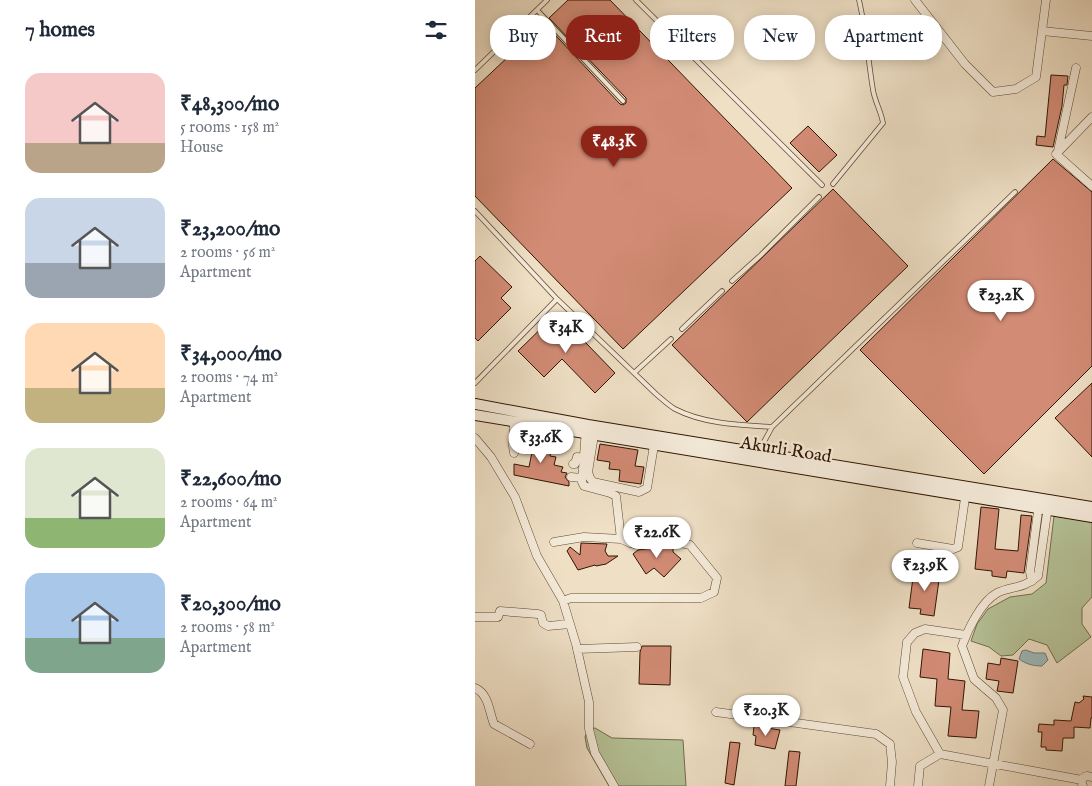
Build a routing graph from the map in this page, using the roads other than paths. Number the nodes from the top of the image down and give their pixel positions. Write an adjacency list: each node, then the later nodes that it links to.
1 (547, 0): 6 (lane)
2 (636, 0): 15 (lane)
3 (859, 0): 14 (lane)
4 (915, 0): 7 (street)
5 (1047, 0): 7 (street)
6 (537, 10): 10 (lane); 11 (lane)
7 (1042, 31): 8 (street)
8 (1092, 36)
9 (1075, 68): 13 (street)
10 (475, 70)
11 (623, 101)
12 (1092, 117): 13 (street)
13 (1059, 151): 16 (street)
14 (833, 184)
15 (822, 185)
16 (1092, 186)
17 (1015, 192): 30 (lane)
18 (819, 197): 20 (lane)
19 (475, 211): 22 (lane)
20 (732, 281)
21 (721, 291): 23 (lane)
22 (557, 299): 25 (lane); 26 (lane)
23 (682, 329)
24 (671, 339): 25 (lane)
25 (634, 373): 30 (lane)
26 (475, 384)
27 (475, 404): 29 (street, Akurli Road)
28 (475, 415): 29 (street, Akurli Road)
29 (512, 421): 31 (street, Akurli Road); 31 (street, Akurli Road); 34 (street)
30 (772, 427): 35 (lane)
31 (589, 431): 33 (street, Akurli Road); 33 (street); 36 (street)
32 (475, 438): 47 (street)
33 (655, 440): 35 (street, Akurli Road)
34 (514, 453)
35 (757, 457): 40 (street, Akurli Road)
36 (583, 458): 37 (street); 39 (street)
37 (573, 464)
38 (571, 477): 39 (street)
39 (582, 478): 44 (street)
40 (967, 490): 41 (street, Akurli Road); 46 (street)
41 (1044, 503): 42 (street); 43 (street, Akurli Road); 50 (street)
42 (1092, 506)
43 (1092, 516)
44 (621, 539): 45 (street); 47 (street)
45 (554, 542)
46 (917, 543)
47 (563, 601): 49 (street)
48 (475, 617): 49 (street)
49 (570, 624): 52 (street)
50 (966, 635): 56 (street); 57 (street)
51 (637, 647): 52 (street)
52 (577, 649): 60 (street)
53 (475, 688): 55 (street)
54 (716, 712): 61 (street)
55 (530, 744)
56 (940, 754): 57 (street); 62 (street)
57 (993, 765): 59 (street); 63 (street)
58 (1092, 777): 59 (street)
59 (1083, 783)
60 (614, 786)
61 (890, 786)
62 (918, 786)
63 (989, 786)

